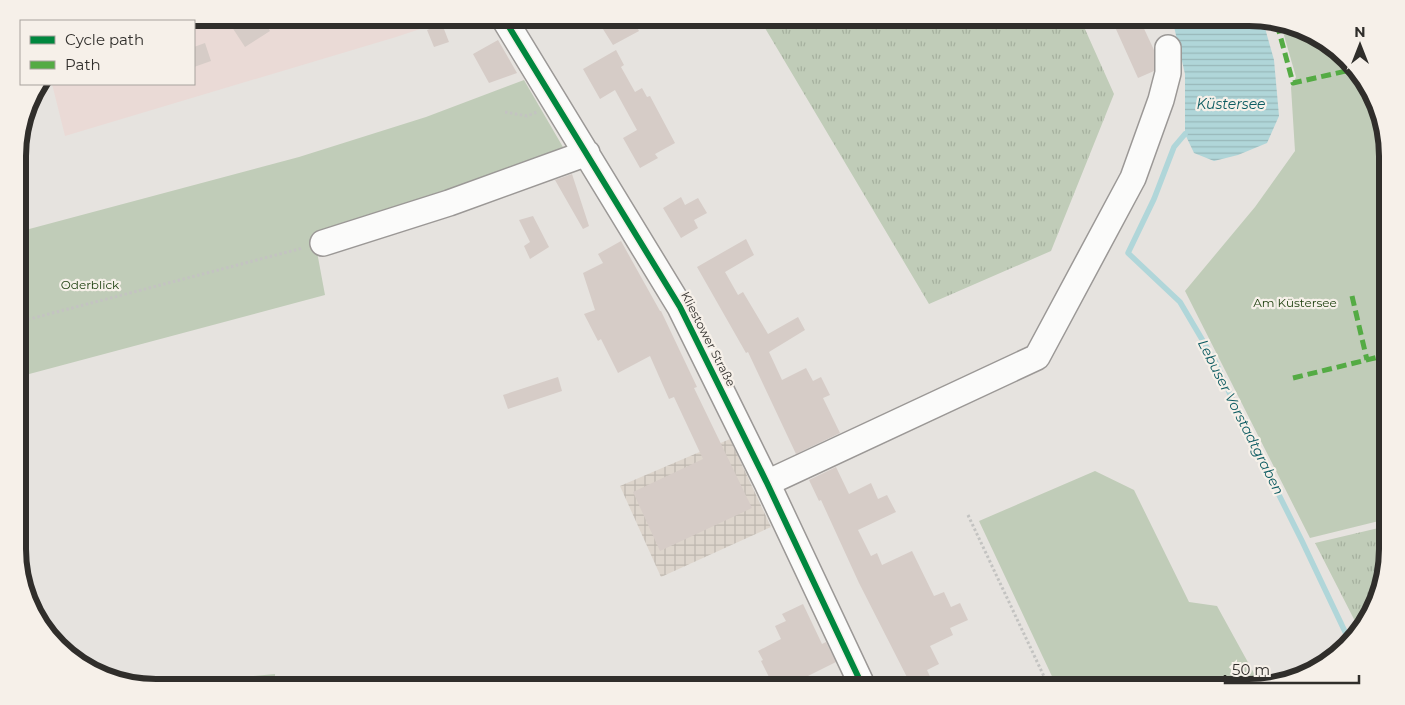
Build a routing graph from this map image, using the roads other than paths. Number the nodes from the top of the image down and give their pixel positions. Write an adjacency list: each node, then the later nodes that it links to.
1 (508, 26): 3 (street, Kliestower Straße)
2 (1168, 48): 5 (street)
3 (587, 153): 4 (street); 5 (street, Kliestower Straße)
4 (323, 243)
5 (767, 483): 6 (street, Kliestower Straße)
6 (859, 678)

